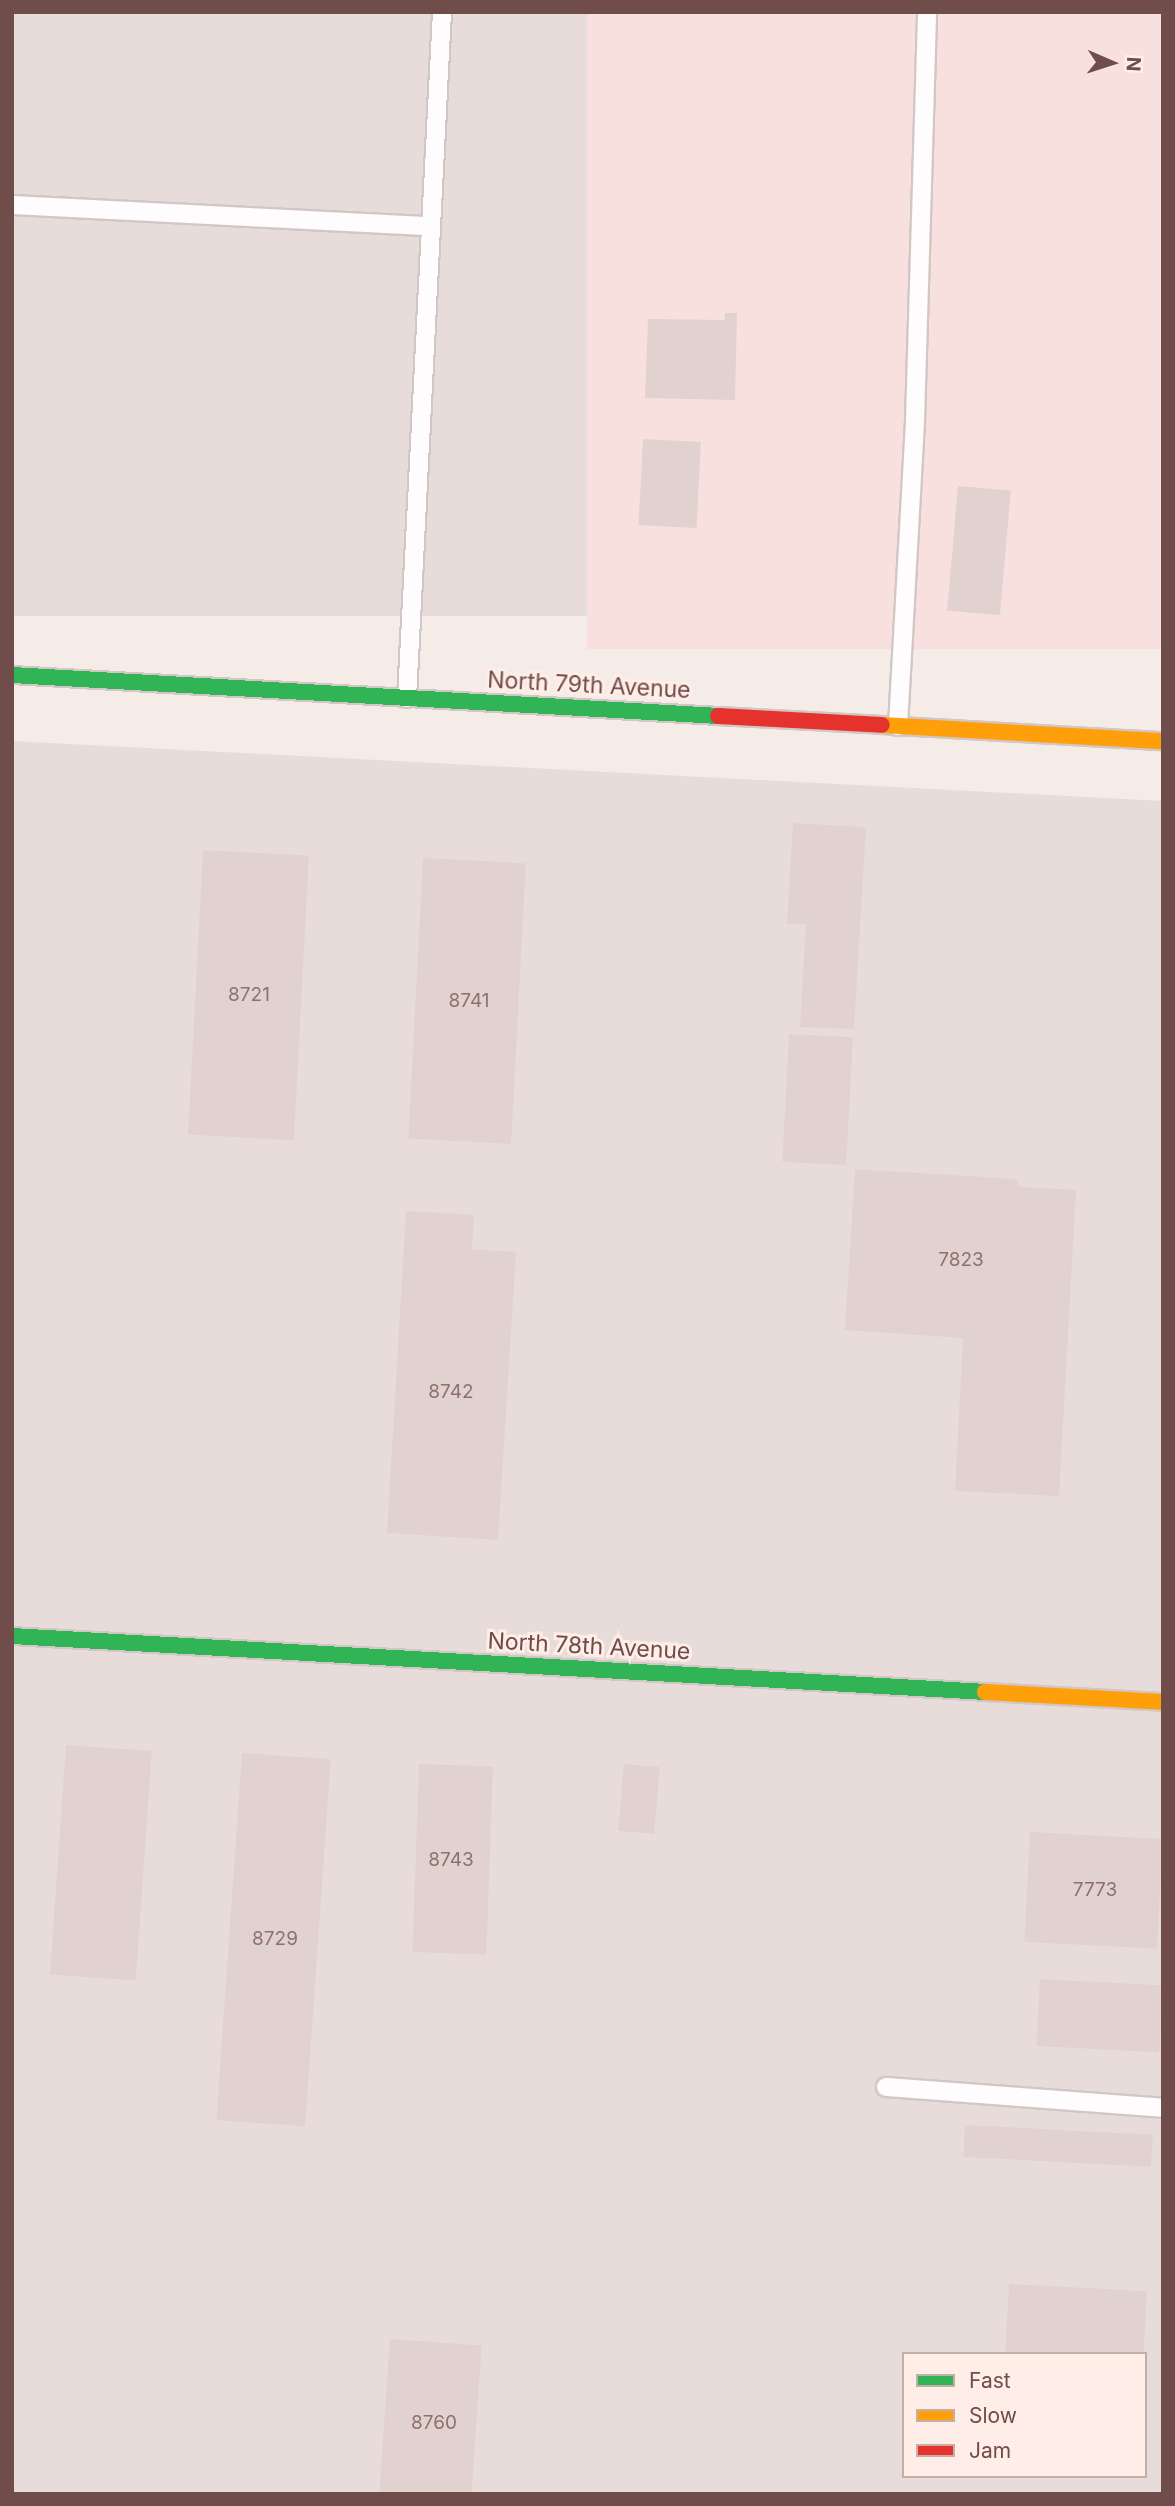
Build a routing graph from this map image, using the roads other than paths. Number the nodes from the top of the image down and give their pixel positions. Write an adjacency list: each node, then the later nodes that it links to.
1 (442, 12): 4 (lane)
2 (927, 12): 7 (lane)
3 (12, 205): 4 (lane)
4 (429, 226): 6 (lane)
5 (12, 675): 6 (street, North 79th Avenue)
6 (407, 698): 7 (street, North 79th Avenue)
7 (898, 726): 8 (street, North 79th Avenue)
8 (1163, 741)
9 (12, 1636): 10 (street, North 78th Avenue)
10 (1163, 1702)
11 (886, 2087): 12 (lane)
12 (1163, 2108)

